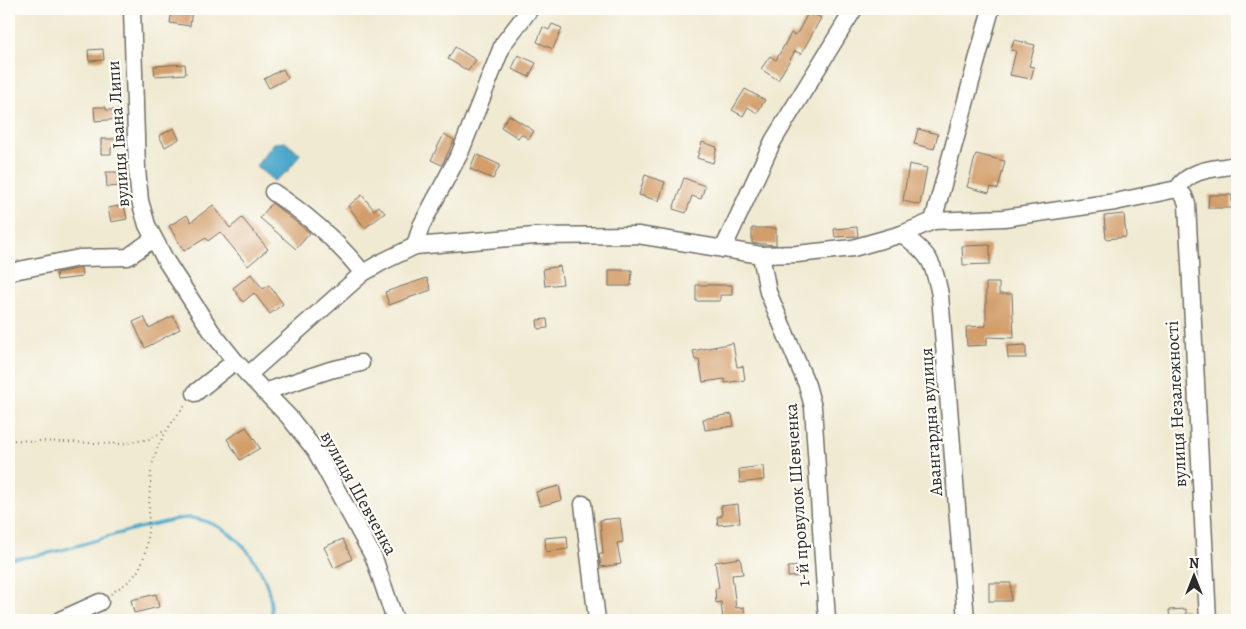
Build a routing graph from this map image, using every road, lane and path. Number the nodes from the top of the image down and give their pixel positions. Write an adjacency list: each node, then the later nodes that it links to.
1 (132, 9): 10 (street, вулиця Івана Липи)
2 (530, 9): 11 (street)
3 (854, 9): 12 (street)
4 (991, 9): 8 (street)
5 (1237, 165): 6 (street)
6 (1177, 189): 8 (street); 30 (street, вулиця Незалежності)
7 (273, 192): 15 (street)
8 (933, 221): 9 (street)
9 (902, 234): 13 (street); 29 (street, Авангардна вулиця)
10 (153, 239): 14 (street); 16 (street, вулиця Івана Липи)
11 (415, 246): 12 (street); 15 (street)
12 (723, 249): 13 (street)
13 (761, 255): 28 (street, 1-й провулок Шевченка)
14 (9, 272)
15 (363, 274): 18 (street)
16 (235, 361): 18 (street, вулиця Івана Липи); 20 (street)
17 (361, 363): 19 (street)
18 (248, 375): 19 (street, вулиця Шевченка)
19 (264, 392): 26 (street, вулиця Шевченка)
20 (195, 393): 21 (path)
21 (164, 431): 22 (path); 24 (path)
22 (9, 440)
23 (582, 504): 27 (street)
24 (100, 602): 25 (street)
25 (60, 620)
26 (395, 620)
27 (597, 620)
28 (827, 620)
29 (966, 620)
30 (1208, 620)

